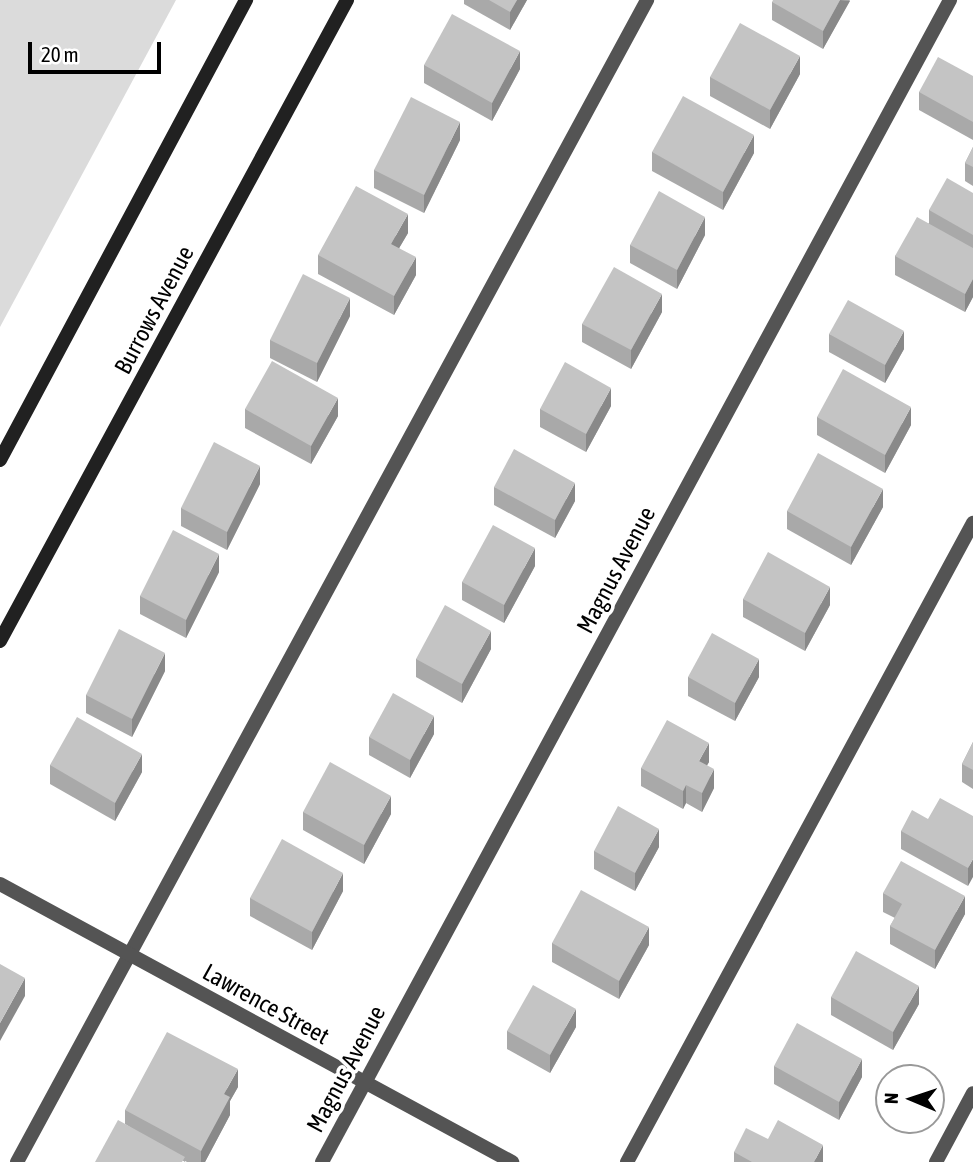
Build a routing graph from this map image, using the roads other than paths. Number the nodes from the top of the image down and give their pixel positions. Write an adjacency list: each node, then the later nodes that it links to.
1 (246, 0): 5 (street)
2 (347, 0): 7 (street, Burrows Avenue)
3 (647, 0): 9 (street)
4 (950, 0): 10 (street, Magnus Avenue)
5 (0, 460)
6 (973, 523): 15 (street)
7 (0, 642)
8 (0, 884): 9 (street, Lawrence Street)
9 (128, 955): 10 (street, Lawrence Street); 12 (street)
10 (363, 1084): 13 (street, Magnus Avenue); 14 (street, Lawrence Street)
11 (973, 1093): 16 (street)
12 (17, 1162)
13 (321, 1162)
14 (512, 1162)
15 (627, 1162)
16 (936, 1162)

